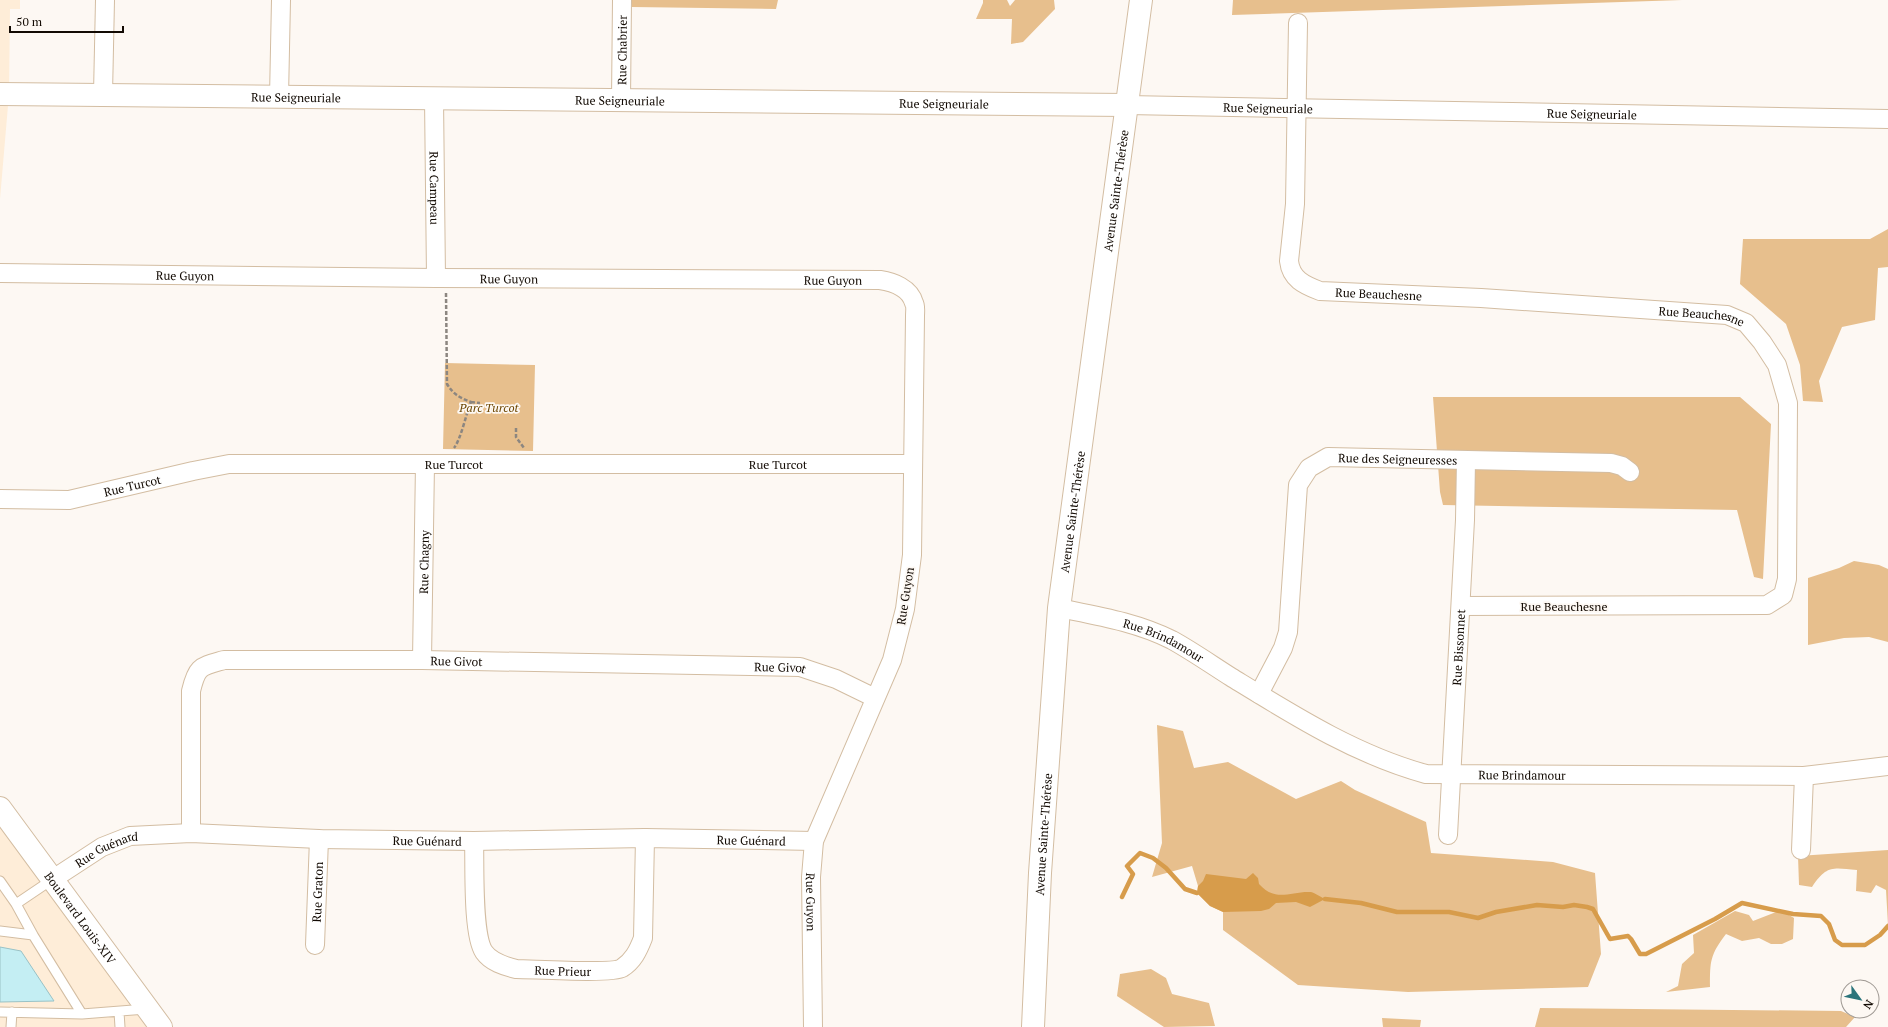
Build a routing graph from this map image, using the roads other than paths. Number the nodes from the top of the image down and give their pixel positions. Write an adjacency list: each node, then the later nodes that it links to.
1 (105, 0): 7 (street)
2 (281, 0): 8 (street)
3 (622, 0): 10 (street, Rue Chabrier)
4 (1141, 0): 11 (street, Avenue Sainte-Thérèse)
5 (1298, 23): 12 (street, Rue Beauchesne)
6 (0, 94): 7 (street, Rue Seigneuriale)
7 (103, 94): 8 (street, Rue Seigneuriale)
8 (279, 97): 9 (street, Rue Seigneuriale)
9 (434, 98): 10 (street, Rue Seigneuriale); 15 (street, Rue Campeau)
10 (621, 100): 11 (street, Rue Seigneuriale)
11 (1127, 105): 12 (street, Rue Seigneuriale); 22 (street, Avenue Sainte-Thérèse)
12 (1296, 108): 13 (street, Rue Seigneuriale); 21 (street, Rue Beauchesne)
13 (1888, 119)
14 (0, 273): 15 (street, Rue Guyon)
15 (441, 278): 18 (street, Rue Guyon)
16 (1466, 460): 19 (street, Rue des Seigneuresses); 21 (street, Rue Bissonnet); 24 (street, Rue des Seigneuresses)
17 (432, 464): 18 (street, Rue Turcot); 20 (street, Rue Turcot); 23 (street, Rue Chagny)
18 (912, 464): 25 (street, Rue Guyon)
19 (1630, 472)
20 (0, 499)
21 (1461, 606): 27 (street, Rue Bissonnet)
22 (1059, 608): 24 (street, Rue Brindamour); 52 (street, Avenue Sainte-Thérèse)
23 (422, 660): 25 (street, Rue Givot); 30 (street, Rue Givot)
24 (1259, 694): 27 (street, Rue Brindamour)
25 (875, 698): 35 (street, Rue Guyon)
26 (1888, 766): 28 (street, Rue Brindamour)
27 (1451, 776): 28 (street, Rue Brindamour); 31 (street, Rue Bissonnet)
28 (1804, 776): 36 (street)
29 (0, 808): 37 (street, Boulevard Louis-XIV)
30 (191, 833): 33 (street, Rue Guénard); 37 (street, Rue Guénard)
31 (1448, 835)
32 (645, 838): 34 (street, Rue Guénard); 34 (street, Rue Prieur); 35 (street, Rue Guénard)
33 (319, 839): 34 (street, Rue Guénard); 42 (street, Rue Graton)
34 (474, 841)
35 (814, 841): 51 (street, Rue Guyon)
36 (1801, 850)
37 (53, 879): 39 (lane); 43 (street, Boulevard Louis-XIV)
38 (0, 881): 39 (lane)
39 (16, 904): 41 (lane)
40 (0, 931): 41 (lane)
41 (33, 935): 47 (lane)
42 (315, 945)
43 (148, 1009): 46 (lane); 50 (street, Boulevard Louis-XIV)
44 (0, 1012): 45 (lane)
45 (12, 1012): 47 (lane); 48 (lane)
46 (119, 1012): 47 (lane); 49 (lane)
47 (82, 1014)
48 (11, 1027)
49 (120, 1027)
50 (161, 1027)
51 (813, 1027)
52 (1033, 1027)

